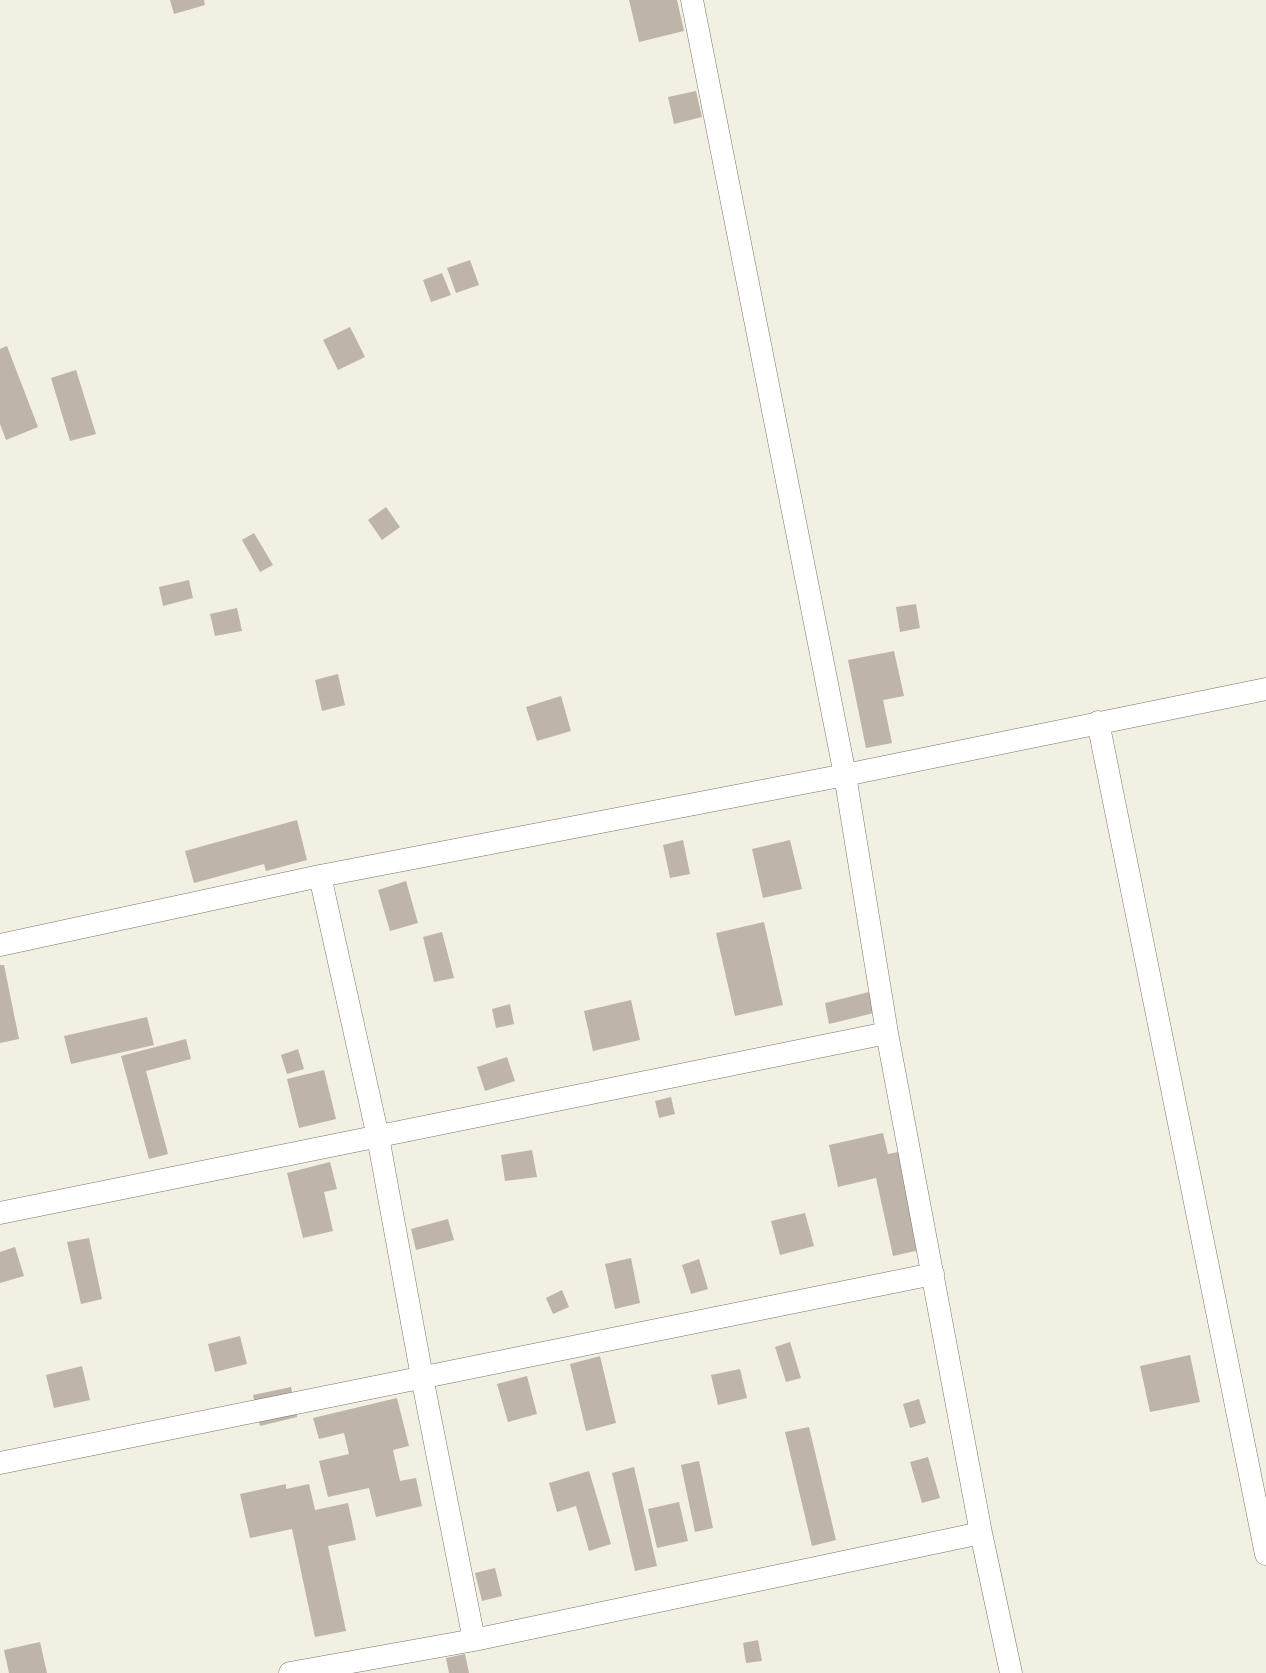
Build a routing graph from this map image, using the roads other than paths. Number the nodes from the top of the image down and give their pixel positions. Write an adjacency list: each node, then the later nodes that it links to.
1 (692, 0): 4 (street)
2 (1266, 689): 3 (street)
3 (1098, 722): 4 (street); 14 (street)
4 (845, 775): 5 (street); 7 (street)
5 (320, 876): 6 (street); 8 (street)
6 (0, 945)
7 (887, 1033): 8 (street); 10 (street)
8 (378, 1137): 9 (street); 11 (street)
9 (0, 1213)
10 (933, 1274): 11 (street); 13 (street)
11 (422, 1378): 12 (street); 15 (street)
12 (0, 1463)
13 (981, 1533): 15 (street); 17 (street)
14 (1266, 1554)
15 (474, 1640): 16 (street)
16 (290, 1673)
17 (1011, 1673)

